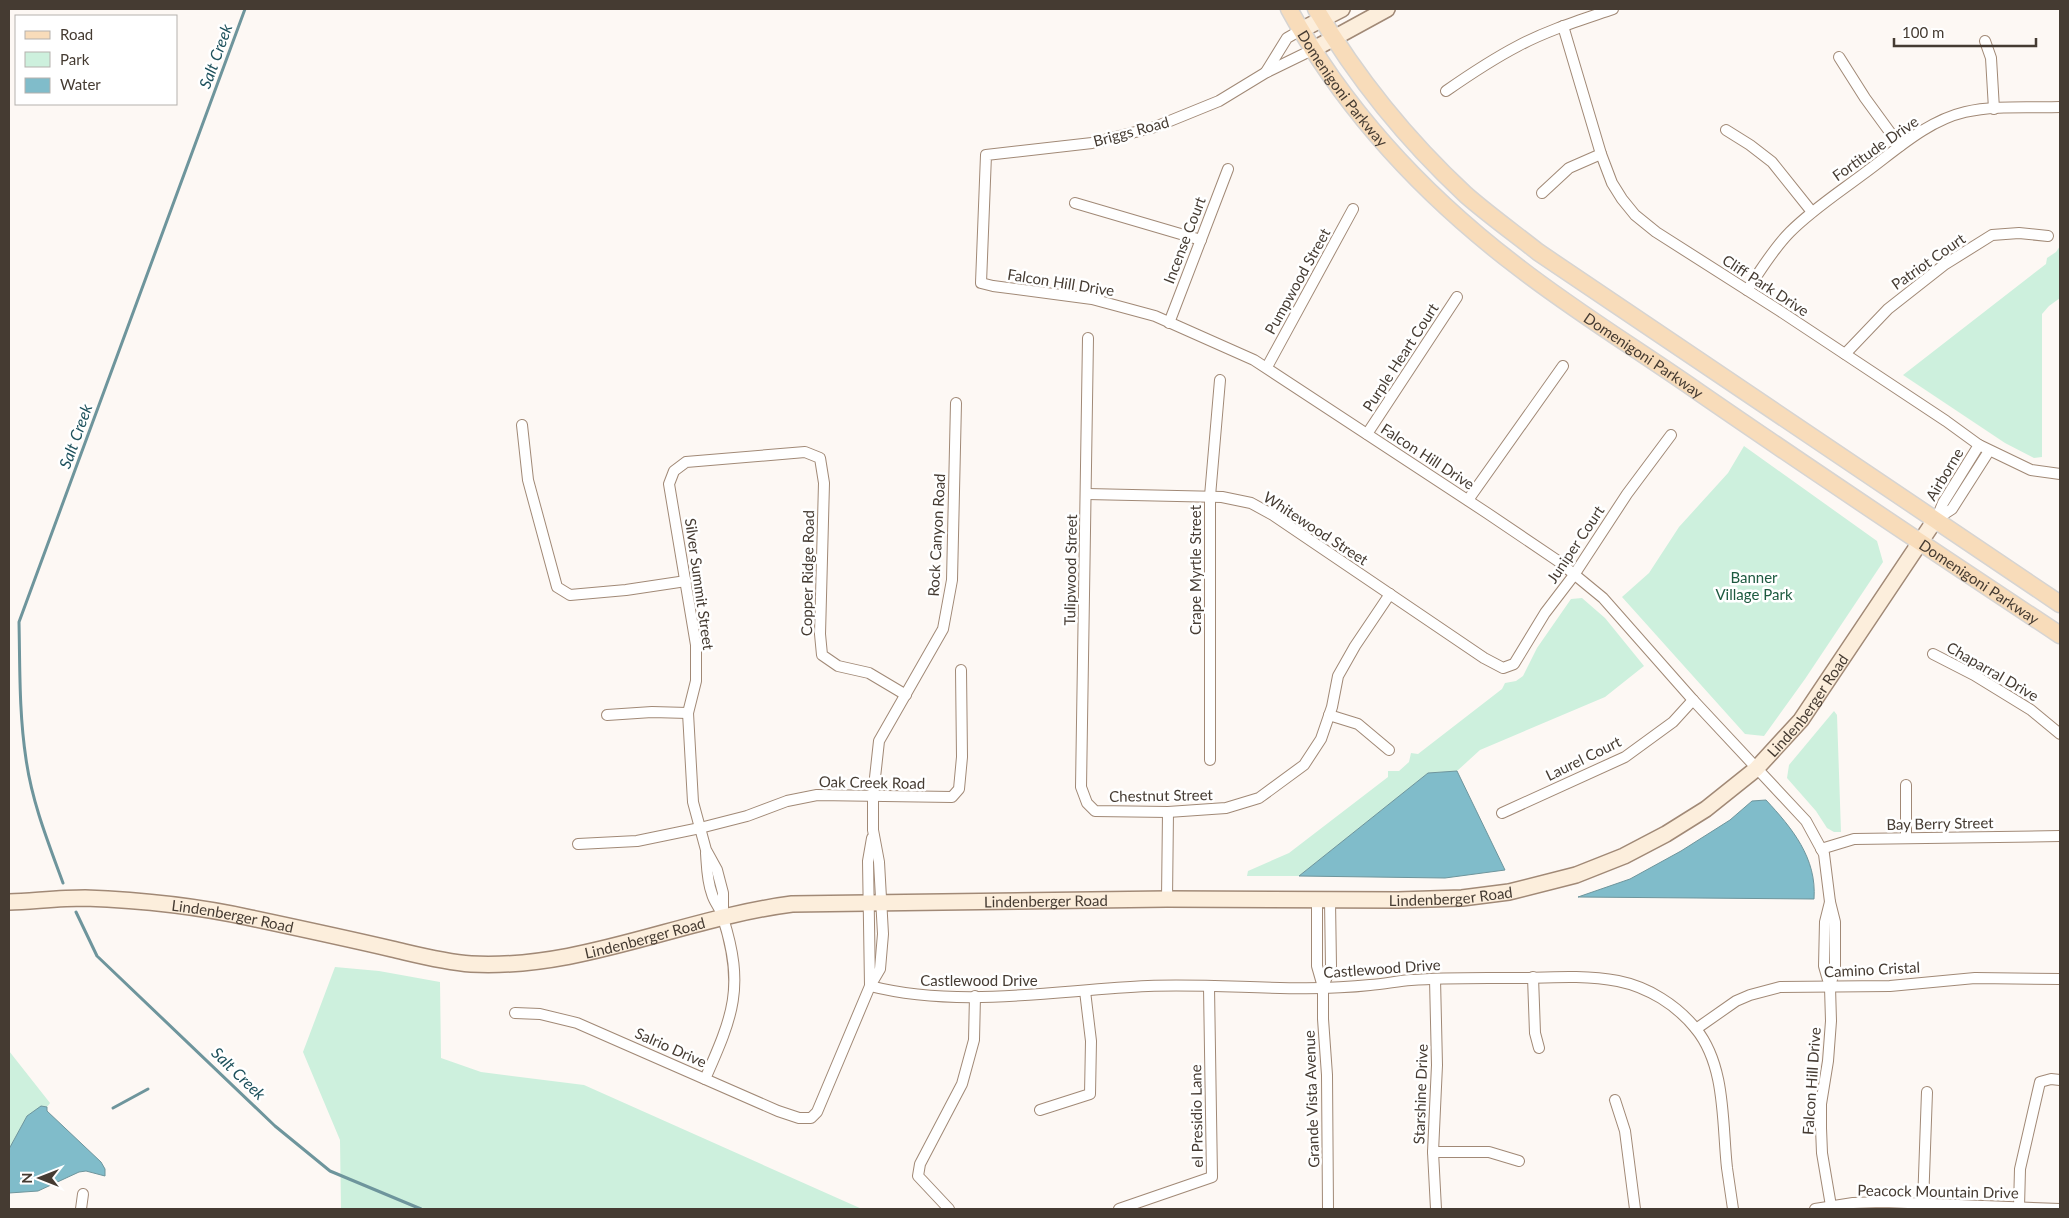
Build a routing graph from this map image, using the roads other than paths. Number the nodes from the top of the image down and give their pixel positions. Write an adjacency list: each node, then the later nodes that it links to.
1 (1289, 9): 7 (main road, Domenigoni Parkway)
2 (1342, 9): 5 (street, Briggs Road)
3 (1388, 9): 8 (street, Briggs Road)
4 (1613, 9): 6 (street)
5 (1319, 14): 7 (street, Briggs Road); 8 (main road, Domenigoni Parkway)
6 (1563, 26): 13 (street); 18 (street, Cliff Park Drive)
7 (1301, 30): 10 (main road, Domenigoni Parkway); 12 (street, Briggs Road)
8 (1334, 38): 10 (street, Briggs Road); 46 (main road, Domenigoni Parkway)
9 (1985, 41): 15 (street)
10 (1312, 50): 12 (street, Briggs Road); 47 (main road, Domenigoni Parkway)
11 (1839, 56): 17 (street)
12 (1265, 72): 19 (street, Briggs Road)
13 (1446, 91)
14 (2060, 107): 15 (street, Fortitude Drive)
15 (1994, 108): 17 (street, Fortitude Drive)
16 (1726, 130): 24 (street)
17 (1900, 146): 24 (street, Fortitude Drive)
18 (1601, 154): 21 (street); 27 (street, Cliff Park Drive)
19 (986, 155): 29 (street, Falcon Hill Drive)
20 (1228, 169): 26 (street, Incense Court)
21 (1542, 193)
22 (1075, 203): 26 (street)
23 (1353, 209): 33 (street, Pumpwood Street)
24 (1812, 212): 27 (street, Fortitude Drive)
25 (2048, 236): 31 (street, Patriot Court)
26 (1201, 240): 29 (street, Incense Court)
27 (1747, 290): 31 (street, Cliff Park Drive)
28 (1457, 297): 37 (street, Purple Heart Court)
29 (1169, 322): 33 (street, Falcon Hill Drive)
30 (1088, 338): 43 (street, Tulipwood Street)
31 (1844, 354): 39 (street, Cliff Park Drive)
32 (1563, 366): 45 (street)
33 (1267, 367): 37 (street, Falcon Hill Drive)
34 (1220, 380): 44 (street, Crape Myrtle Street)
35 (956, 403): 56 (street, Rock Canyon Road)
36 (522, 425): 49 (street)
37 (1367, 434): 45 (street, Falcon Hill Drive)
38 (1671, 435): 48 (street, Juniper Court)
39 (1979, 445): 40 (street, Cliff Park Drive); 46 (street, Airborne)
40 (1989, 450): 42 (street, Cliff Park Drive); 46 (street, Airborne)
41 (674, 471): 49 (street, Silver Summit Street); 56 (street, Copper Ridge Road)
42 (2060, 474)
43 (1087, 494): 44 (street, Whitewood Street); 67 (street, Tulipwood Street)
44 (1210, 496): 50 (street, Whitewood Street); 63 (street, Crape Myrtle Street)
45 (1468, 500): 48 (street, Falcon Hill Drive)
46 (1935, 520): 47 (street, Lindenberger Road); 51 (main road, Domenigoni Parkway)
47 (1919, 542): 52 (main road, Domenigoni Parkway); 64 (street, Lindenberger Road)
48 (1574, 575): 54 (street, Juniper Court); 57 (street, Falcon Hill Drive)
49 (686, 581): 58 (street, Silver Summit Street)
50 (1390, 594): 54 (street, Whitewood Street); 60 (street, Chestnut Street)
51 (2060, 604)
52 (2060, 635)
53 (1932, 654): 61 (street, Chaparral Drive)
54 (1503, 668)
55 (961, 670): 66 (street, Oak Creek Road)
56 (906, 695): 66 (street, Rock Canyon Road)
57 (1693, 700): 64 (street, Falcon Hill Drive); 69 (street, Laurel Court)
58 (688, 713): 59 (street); 70 (street, Silver Summit Street)
59 (607, 715)
60 (1329, 715): 62 (street); 68 (street, Chestnut Street)
61 (2060, 734)
62 (1389, 750)
63 (1210, 760)
64 (1756, 769): 74 (street, Falcon Hill Drive); 76 (street, Lindenberger Road)
65 (1906, 785): 72 (street)
66 (873, 796): 70 (street, Oak Creek Road); 78 (street, Rock Canyon Road)
67 (1087, 802): 68 (street, Chestnut Street)
68 (1168, 812): 75 (street)
69 (1502, 813)
70 (700, 828): 73 (street, Oak Creek Road); 79 (street, Silver Summit Street)
71 (2060, 836): 72 (street, Bay Berry Street)
72 (1906, 838): 74 (street, Bay Berry Street)
73 (578, 844)
74 (1821, 849): 86 (street, Falcon Hill Drive)
75 (1167, 899): 76 (street, Lindenberger Road); 78 (street, Lindenberger Road)
76 (1324, 901): 85 (street, Grande Vista Avenue)
77 (9, 902): 79 (street, Lindenberger Road)
78 (876, 902): 79 (street, Lindenberger Road); 83 (street, Rock Canyon Road)
79 (723, 916): 92 (street, Silver Summit Street)
80 (1533, 977): 81 (street, Castlewood Drive); 90 (street, Castlewood Drive); 91 (street)
81 (1435, 979): 85 (street, Castlewood Drive); 97 (street, Starshine Drive)
82 (2060, 979): 86 (street, Camino Cristal)
83 (870, 986): 88 (street, Castlewood Drive); 92 (street, Salrio Drive)
84 (1208, 986): 85 (street, Castlewood Drive); 87 (street, Castlewood Drive); 105 (street, el Presidio Lane)
85 (1323, 987): 106 (street, Grande Vista Avenue)
86 (1830, 987): 90 (street, Camino Cristal); 101 (street, Falcon Hill Drive)
87 (1085, 991): 88 (street, Castlewood Drive); 96 (street)
88 (975, 996): 104 (street)
89 (515, 1013): 92 (street, Salrio Drive)
90 (1696, 1029): 109 (street, Castlewood Drive)
91 (1539, 1048)
92 (706, 1079)
93 (2060, 1080): 102 (street)
94 (1926, 1092): 100 (street)
95 (1615, 1100): 108 (street)
96 (1040, 1110)
97 (1433, 1152): 98 (street); 107 (street, Starshine Drive)
98 (1519, 1160)
99 (83, 1194): 103 (street)
100 (1923, 1204): 101 (street, Peacock Mountain Drive); 102 (street, Peacock Mountain Drive)
101 (1831, 1206): 110 (street, Peacock Mountain Drive)
102 (2019, 1207): 111 (street, Peacock Mountain Drive)
103 (81, 1209)
104 (949, 1209)
105 (1119, 1209)
106 (1328, 1209)
107 (1436, 1209)
108 (1636, 1209)
109 (1733, 1209)
110 (1815, 1209)
111 (2060, 1209)

